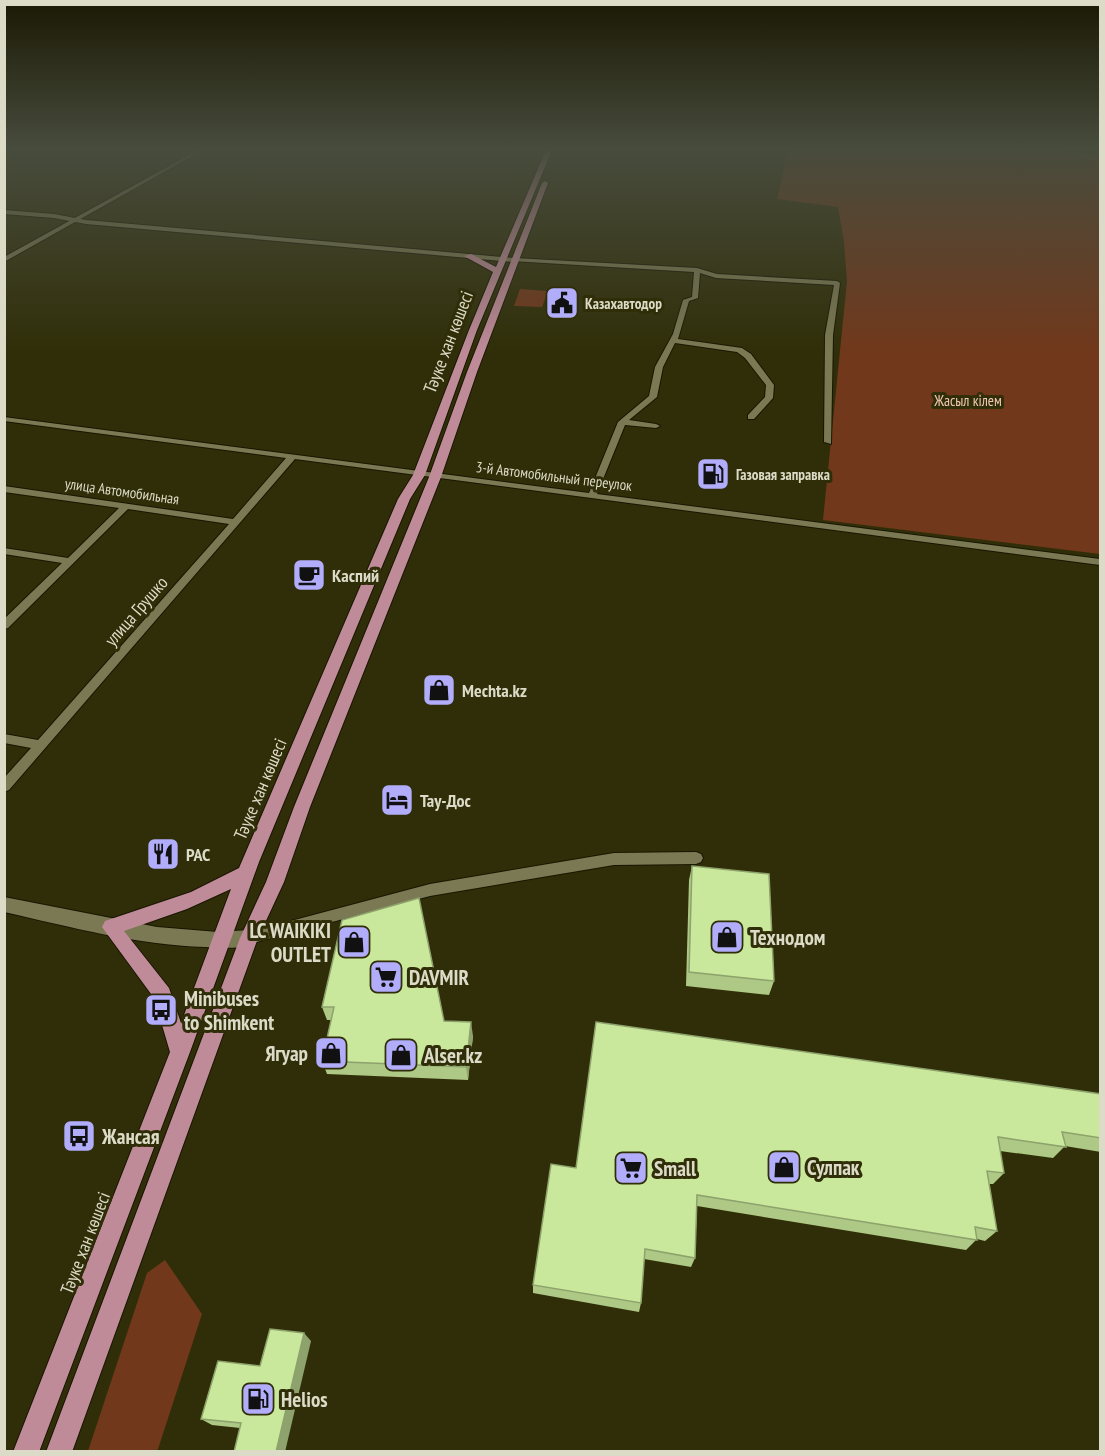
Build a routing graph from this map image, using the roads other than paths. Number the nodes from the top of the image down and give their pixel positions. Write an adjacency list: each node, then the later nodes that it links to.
1 (57, 218): 5 (street)
2 (79, 218): 5 (street)
3 (522, 218): 8 (main road, Тәуке хан көшесі)
4 (525, 218): 8 (main road, Тәуке хан көшесі)
5 (75, 220): 6 (street); 7 (street)
6 (468, 256): 8 (main road); 8 (street)
7 (4, 260)
8 (504, 263): 9 (street); 17 (main road, Тәуке хан көшесі)
9 (698, 270): 10 (street); 15 (street)
10 (673, 341): 11 (street); 13 (street)
11 (751, 417)
12 (4, 419): 16 (street, 3-й Автомобильный переулок)
13 (622, 422): 14 (street); 19 (street)
14 (656, 426)
15 (828, 442)
16 (292, 456): 17 (street, 3-й Автомобильный переулок); 21 (street, улица Грушко)
17 (427, 476): 19 (street, 3-й Автомобильный переулок); 30 (main road, Тәуке хан көшесі); 33 (main road, Тәуке хан көшесі)
18 (4, 489): 20 (street, улица Автомобильная)
19 (592, 496): 24 (street, 3-й Автомобильный переулок)
20 (126, 506): 21 (street, улица Автомобильная); 23 (street)
21 (236, 522): 27 (street, улица Грушко)
22 (4, 551): 23 (street)
23 (70, 561): 25 (street)
24 (1101, 562)
25 (4, 626)
26 (4, 738): 27 (street)
27 (41, 746): 28 (street, улица Грушко)
28 (4, 787)
29 (696, 858): 33 (street)
30 (247, 872): 32 (main road); 34 (main road, Тәуке хан көшесі)
31 (4, 904): 32 (street)
32 (111, 927): 34 (street); 35 (main road)
33 (249, 938): 34 (street); 37 (main road, Тәуке хан көшесі)
34 (220, 940): 35 (main road, Тәуке хан көшесі)
35 (180, 1052): 36 (main road, Тәуке хан көшесі)
36 (26, 1452)
37 (59, 1452)

